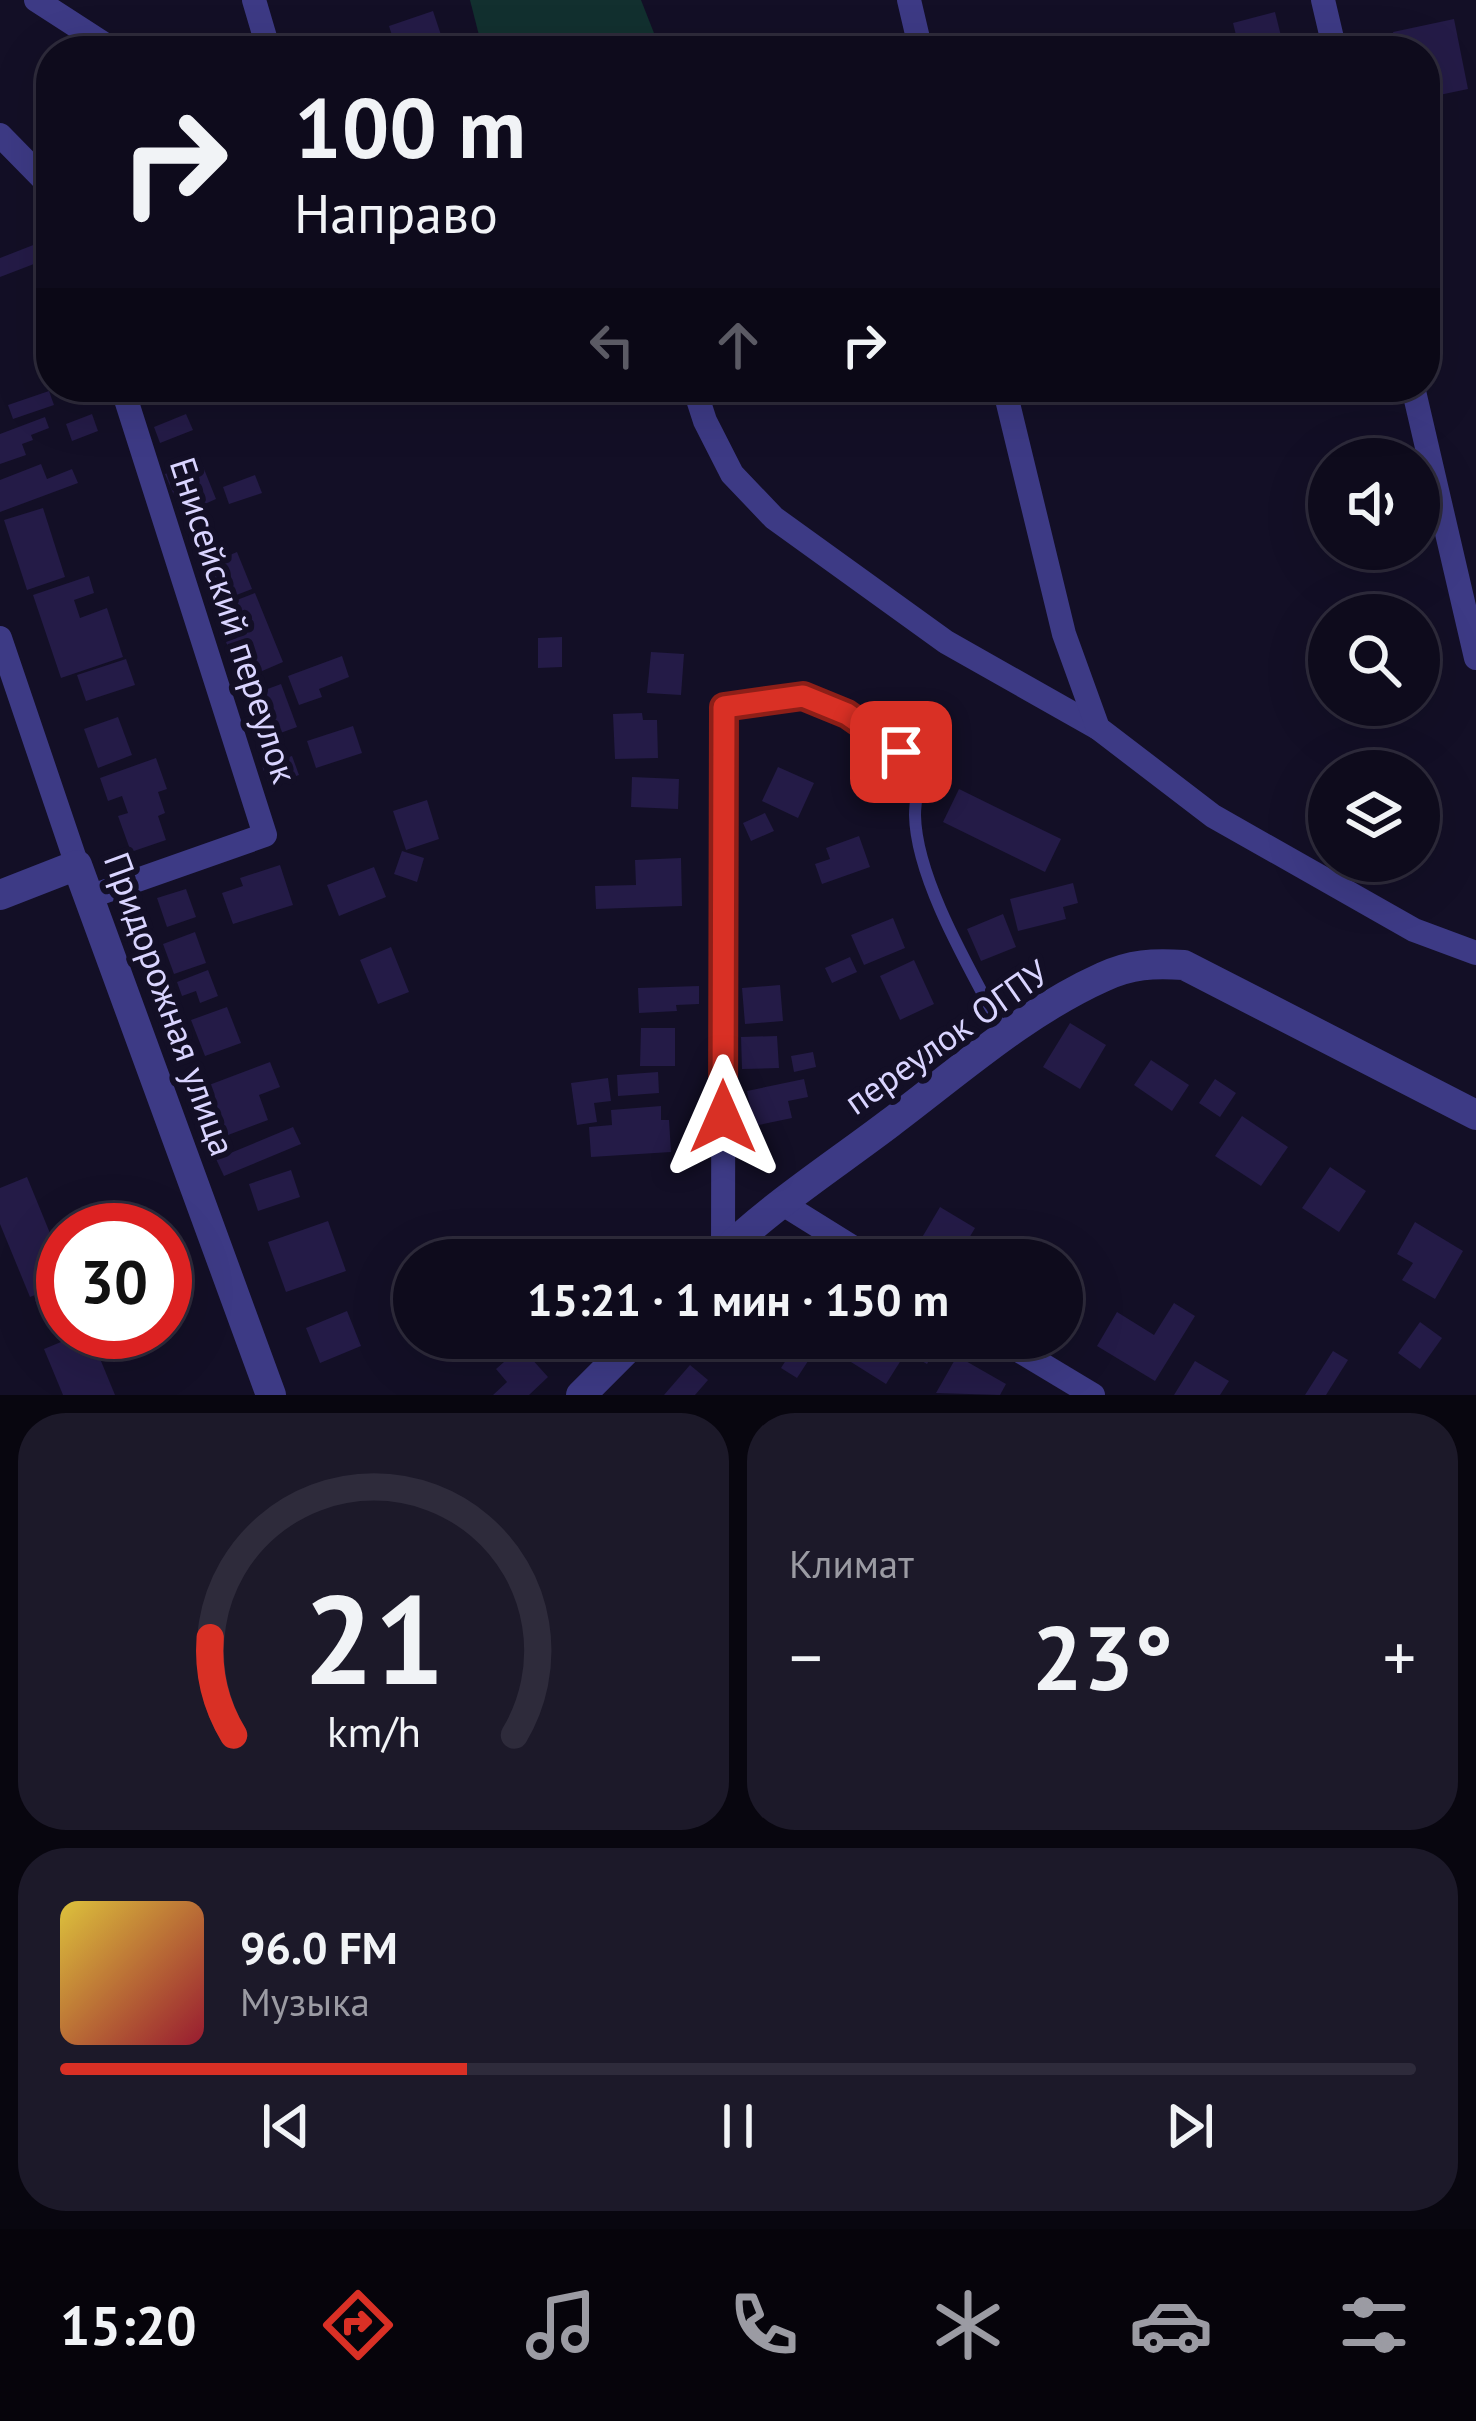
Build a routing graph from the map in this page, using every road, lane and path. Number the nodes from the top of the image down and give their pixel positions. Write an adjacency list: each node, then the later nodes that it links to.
1 (36, 0): 5 (street)
2 (254, 0): 6 (street)
3 (909, 0): 7 (street)
4 (1323, 0): 8 (street)
5 (92, 36)
6 (264, 36)
7 (917, 36)
8 (1331, 36)
9 (0, 135): 10 (street)
10 (36, 172)
11 (127, 402): 21 (street, Енисейский переулок)
12 (699, 402): 18 (street)
13 (1008, 402): 18 (street)
14 (1416, 402): 16 (street)
15 (0, 638): 19 (street, Придорожная улица)
16 (1476, 658)
17 (724, 707): 23 (lane); 26 (street)
18 (1098, 728): 22 (street)
19 (77, 865): 20 (street); 21 (street, Придорожная улица)
20 (0, 895)
21 (89, 897): 31 (street, Придорожная улица)
22 (1476, 953)
23 (1005, 1036): 24 (street, переулок ОГПУ); 25 (street, переулок ОГПУ)
24 (1476, 1115)
25 (783, 1204): 27 (street, переулок ОГПУ); 28 (street)
26 (720, 1239)
27 (741, 1239)
28 (839, 1239)
29 (617, 1359): 32 (street)
30 (1033, 1359): 33 (street)
31 (271, 1395)
32 (581, 1395)
33 (1093, 1395)

